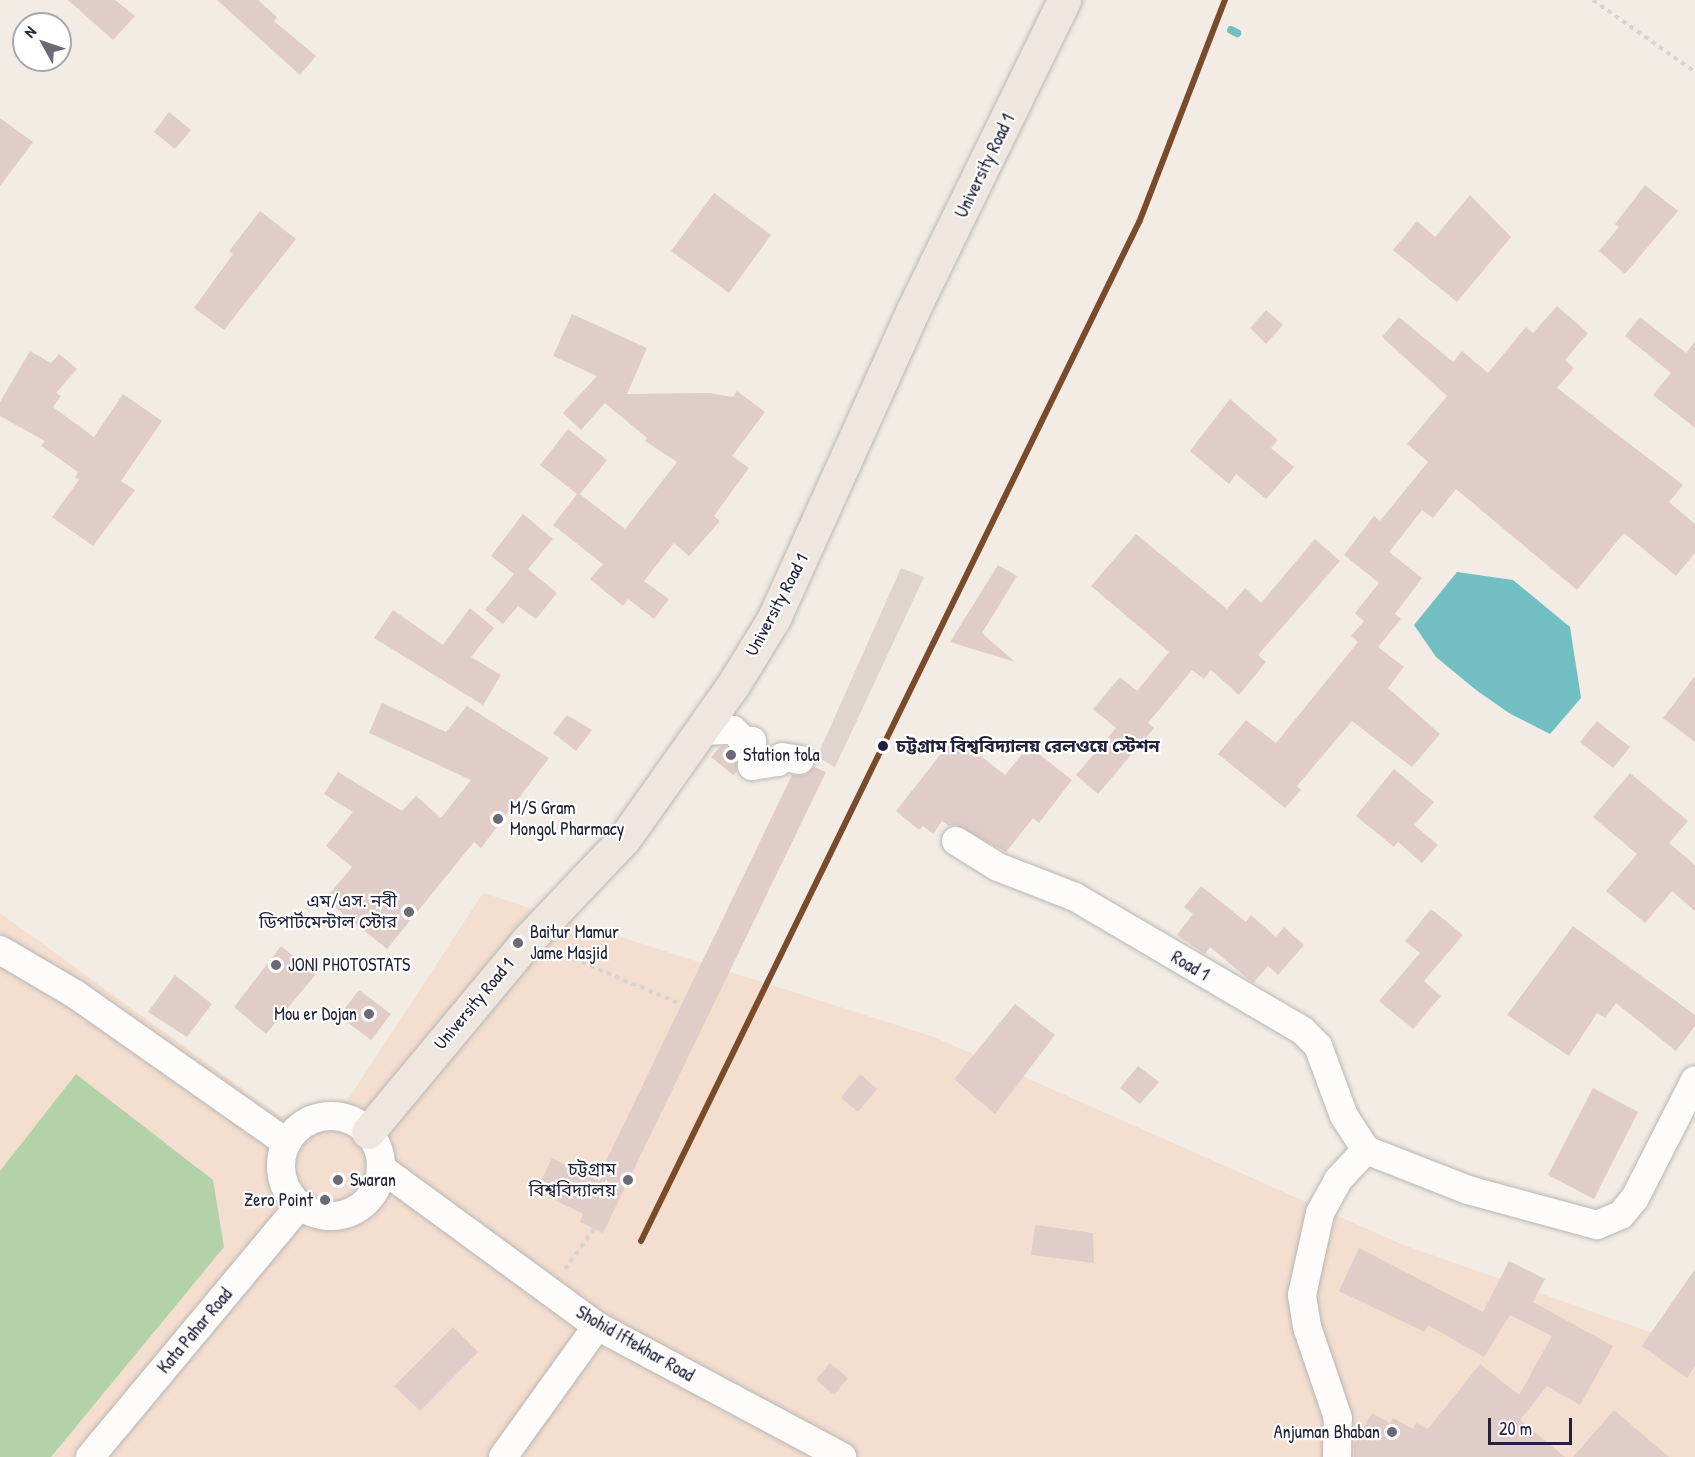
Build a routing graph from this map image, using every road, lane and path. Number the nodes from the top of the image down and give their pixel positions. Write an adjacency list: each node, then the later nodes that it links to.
1 (1064, 0): 4 (main road, University Road 1)
2 (1593, 0): 3 (path)
3 (1695, 72)
4 (701, 731): 5 (street); 11 (main road, University Road 1)
5 (800, 760)
6 (956, 841): 13 (street, Road 1)
7 (0, 950): 12 (street)
8 (578, 960): 9 (path)
9 (684, 1005)
10 (1695, 1080): 13 (street)
11 (368, 1132): 12 (street); 14 (street)
12 (287, 1143): 15 (street)
13 (1366, 1150): 23 (street)
14 (381, 1168): 15 (street); 18 (street, Shohid Iftekhar Road)
15 (300, 1205): 20 (street, Kata Pahar Road)
16 (594, 1228): 18 (path)
17 (262, 1251): 20 (street, Kata Pahar Road)
18 (549, 1292): 19 (street, Shohid Iftekhar Road)
19 (597, 1326): 21 (street); 22 (street, Shohid Iftekhar Road)
20 (91, 1457)
21 (503, 1457)
22 (842, 1457)
23 (1337, 1457)

